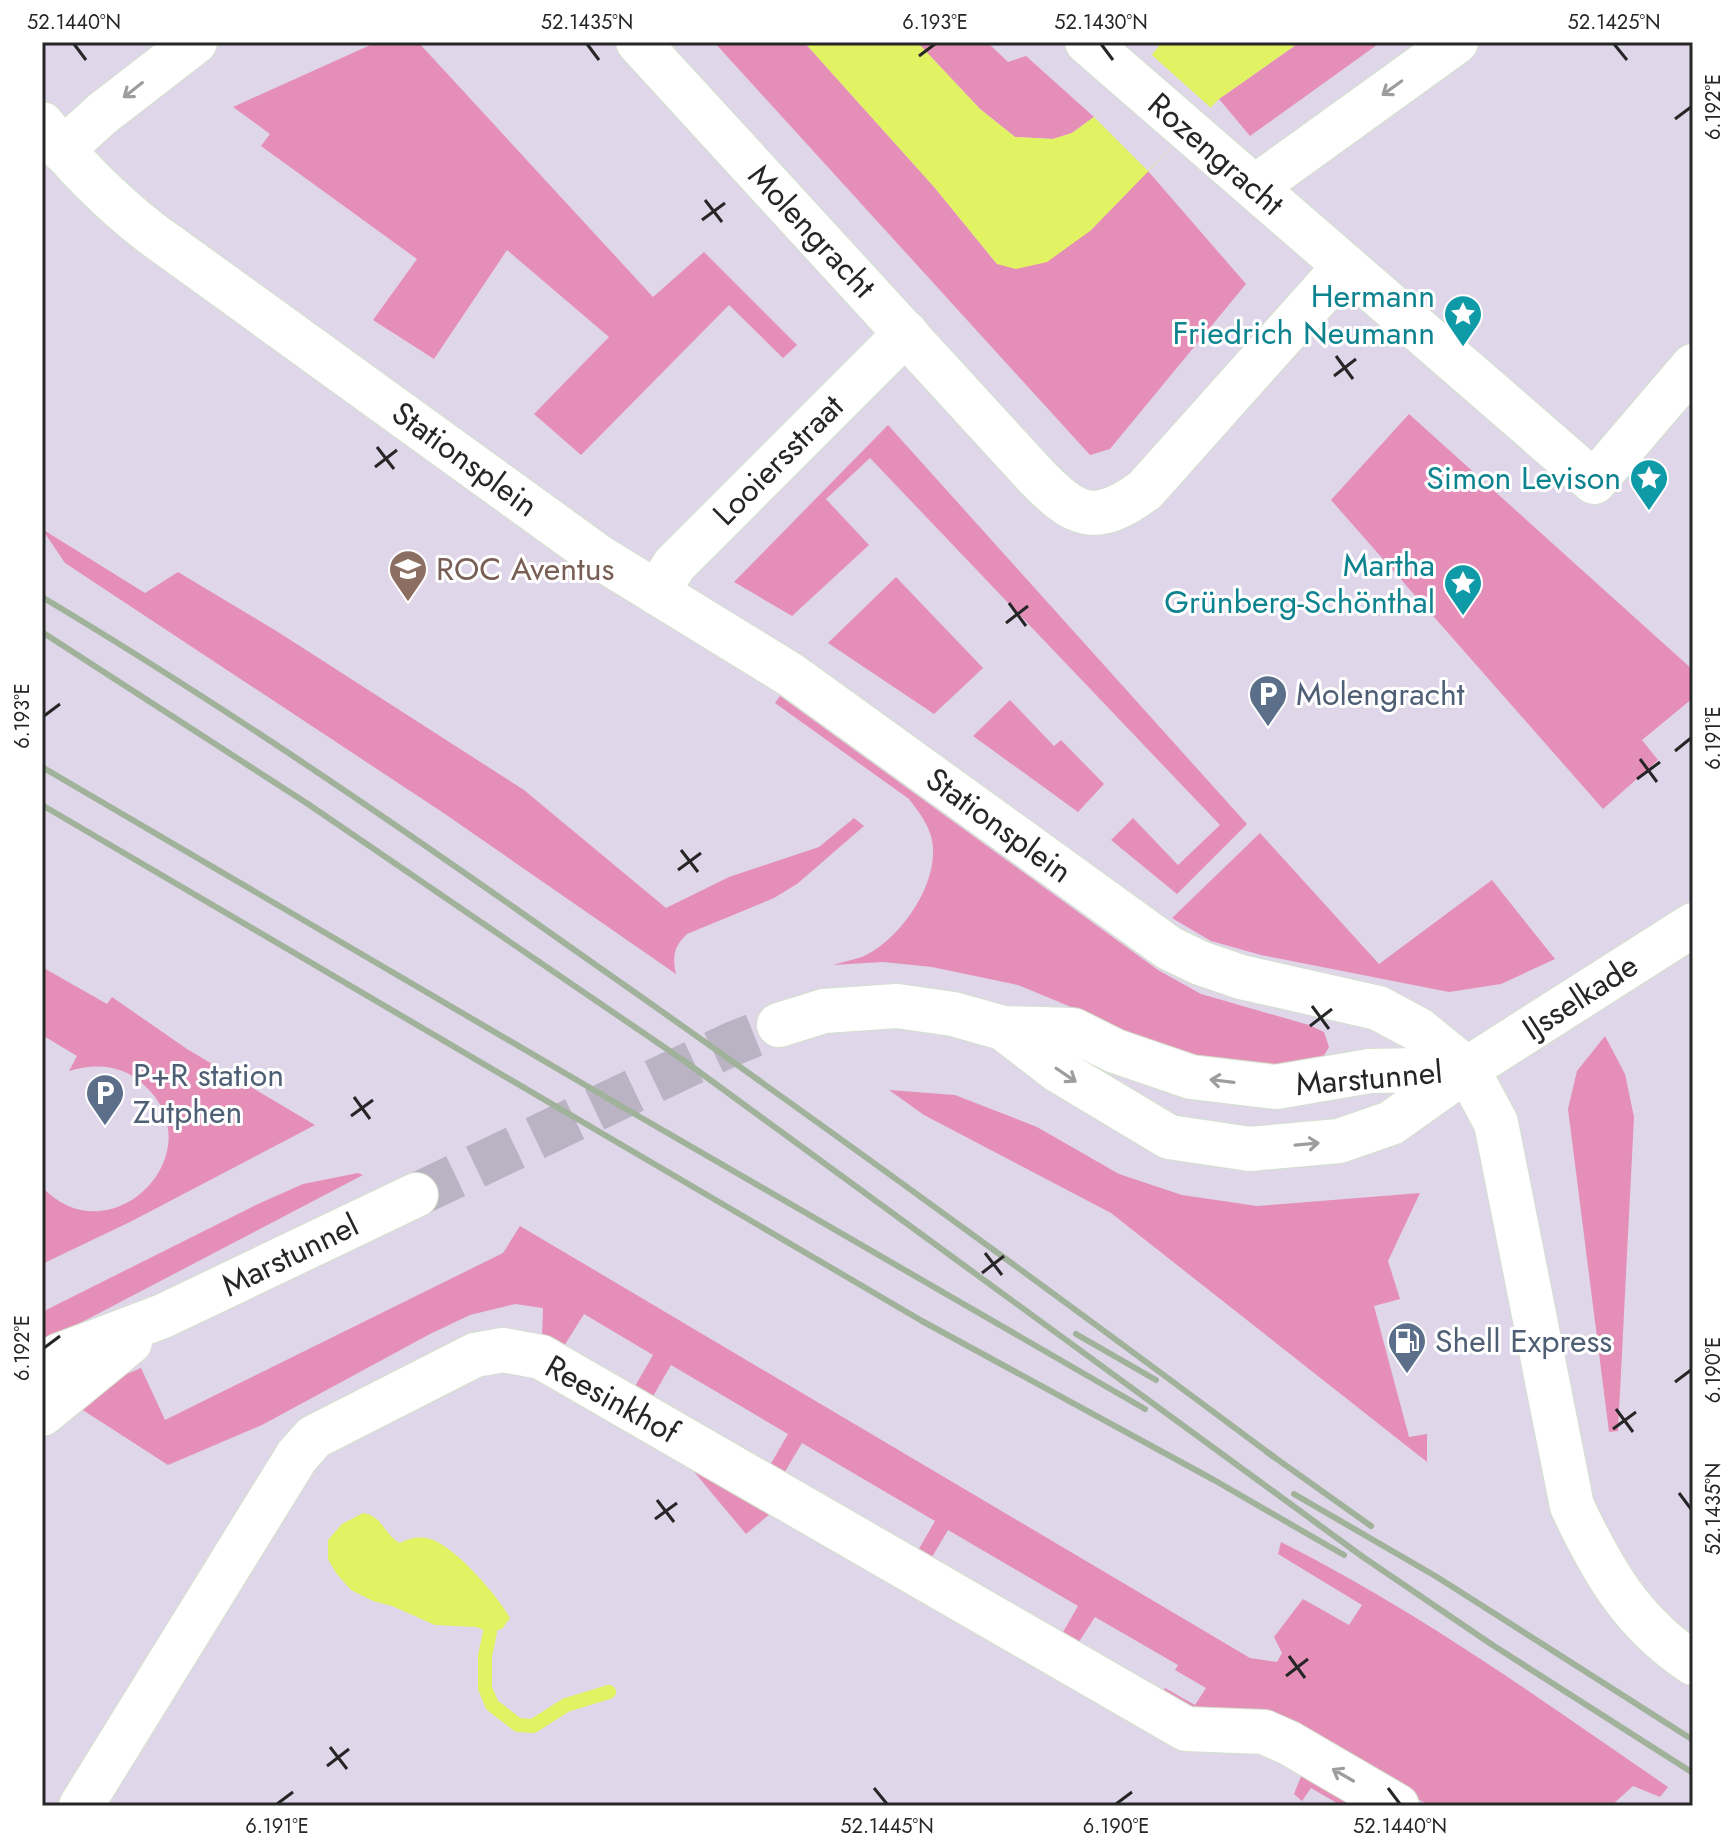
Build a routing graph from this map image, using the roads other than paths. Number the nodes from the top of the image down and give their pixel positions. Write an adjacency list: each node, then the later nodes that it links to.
1 (195, 42): 5 (street, one-way to 5)
2 (638, 42): 8 (street, Molengracht)
3 (1456, 42): 6 (street, one-way to 6)
4 (1094, 48): 6 (street, Rozengracht)
5 (52, 137): 10 (street, Stationsplein)
6 (1241, 175): 7 (street, Rozengracht)
7 (1345, 266): 8 (street, Molengracht); 9 (street, Rozengracht)
8 (906, 333): 10 (street, Looiersstraat)
9 (1693, 366)
10 (657, 593): 14 (street, Stationsplein)
11 (1693, 925): 14 (street, IJsselkade)
12 (779, 1025): 13 (street, Marstunnel)
13 (1003, 1028): 14 (street, Marstunnel, one-way to 13); 14 (street, Marstunnel, one-way to 14)
14 (1467, 1069): 19 (street, Stationsplein)
15 (416, 1195): 16 (street, Marstunnel)
16 (163, 1316): 17 (street); 18 (street)
17 (42, 1365)
18 (42, 1414)
19 (1693, 1663)
20 (81, 1806): 21 (street, Reesinkhof, one-way to 20)
21 (1397, 1806)

